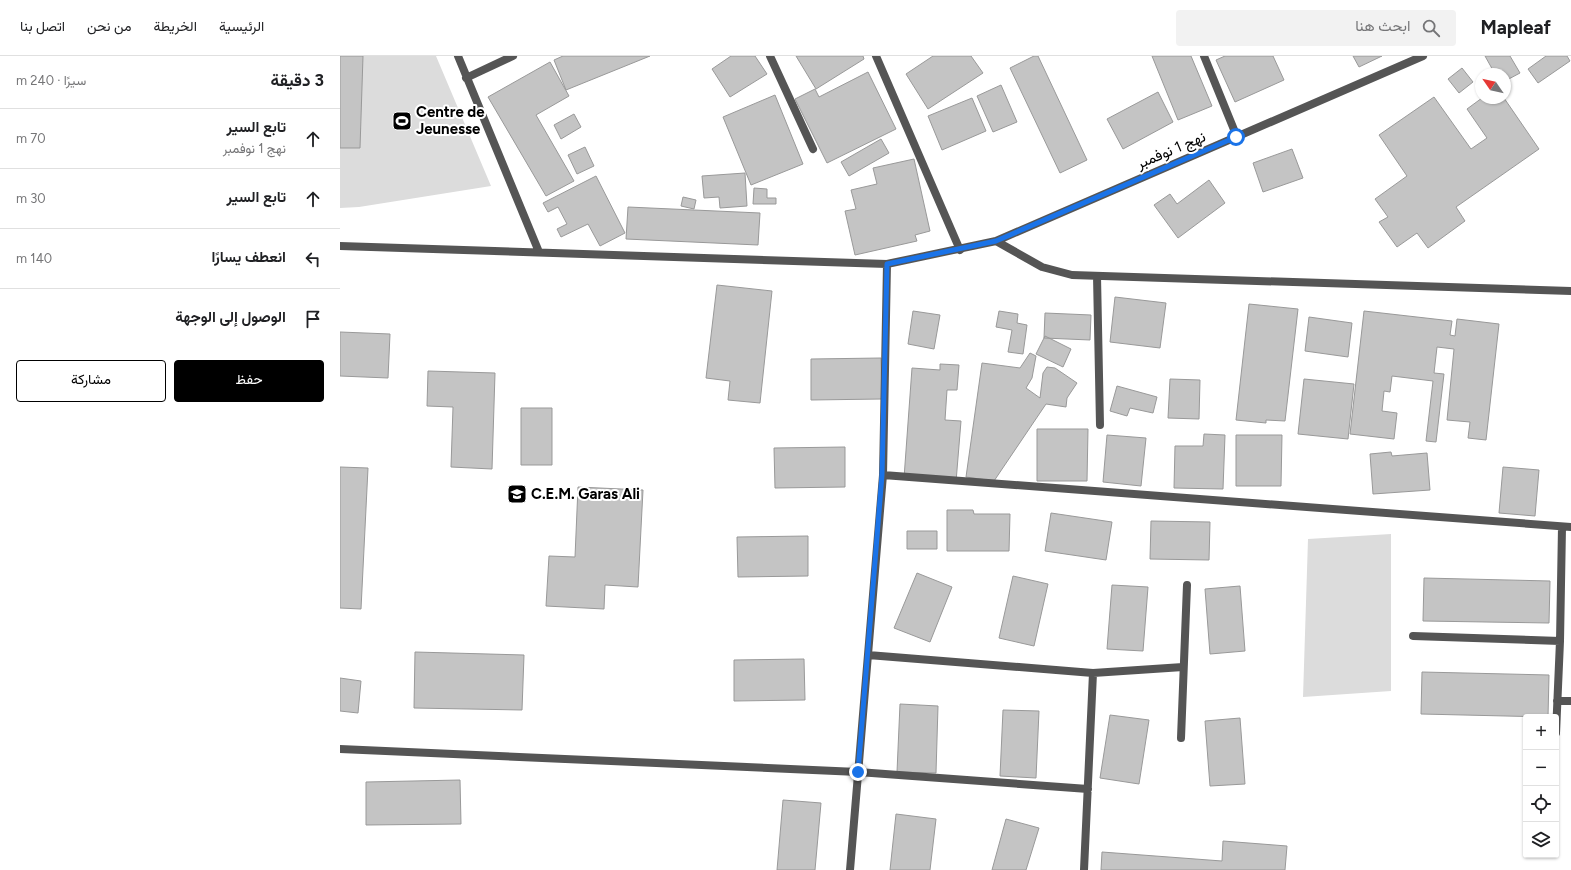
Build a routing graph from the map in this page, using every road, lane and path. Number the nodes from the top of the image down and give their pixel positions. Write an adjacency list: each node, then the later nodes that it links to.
1 (458, 56): 7 (street)
2 (513, 56): 7 (street)
3 (770, 56): 9 (street)
4 (876, 56): 12 (street)
5 (1204, 56): 8 (street)
6 (1423, 56): 8 (street, نهج 1 نوفمبر)
7 (466, 78): 13 (street)
8 (1236, 137): 10 (street, نهج 1 نوفمبر)
9 (813, 149)
10 (996, 241): 12 (street, نهج 1 نوفمبر); 15 (street)
11 (340, 246): 13 (street, نهج 1 نوفمبر)
12 (960, 250): 14 (street, نهج 1 نوفمبر)
13 (540, 252): 14 (street, نهج 1 نوفمبر)
14 (887, 264): 18 (street)
15 (1096, 276): 16 (street); 17 (street)
16 (1571, 291)
17 (1100, 425)
18 (882, 475): 19 (street); 24 (street)
19 (1562, 527): 20 (street); 23 (street)
20 (1571, 527)
21 (1186, 585): 25 (street)
22 (1414, 636): 23 (street)
23 (1560, 641): 27 (street)
24 (868, 655): 26 (street); 32 (street)
25 (1184, 667): 26 (street); 30 (street)
26 (1093, 673): 33 (street)
27 (1557, 701): 28 (street); 29 (street)
28 (1571, 701)
29 (1557, 714)
30 (1181, 738)
31 (340, 749): 32 (street)
32 (858, 772): 33 (street); 34 (street)
33 (1088, 789): 35 (street)
34 (850, 870)
35 (1084, 870)

